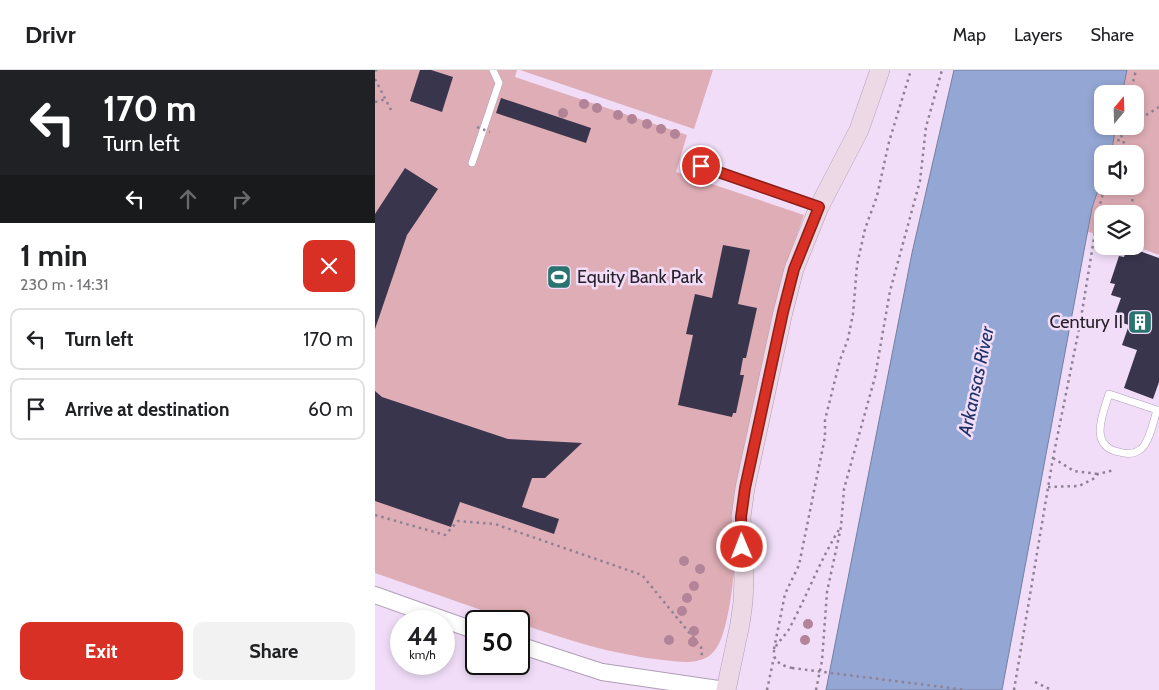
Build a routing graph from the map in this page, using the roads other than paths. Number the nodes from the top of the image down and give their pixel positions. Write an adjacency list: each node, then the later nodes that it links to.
1 (493, 70): 3 (lane)
2 (880, 70): 5 (main road)
3 (472, 163)
4 (701, 166): 5 (lane)
5 (819, 207): 10 (main road)
6 (1158, 410): 6 (lane)
7 (375, 595): 8 (street)
8 (465, 627)
9 (530, 649): 10 (street)
10 (725, 690)

